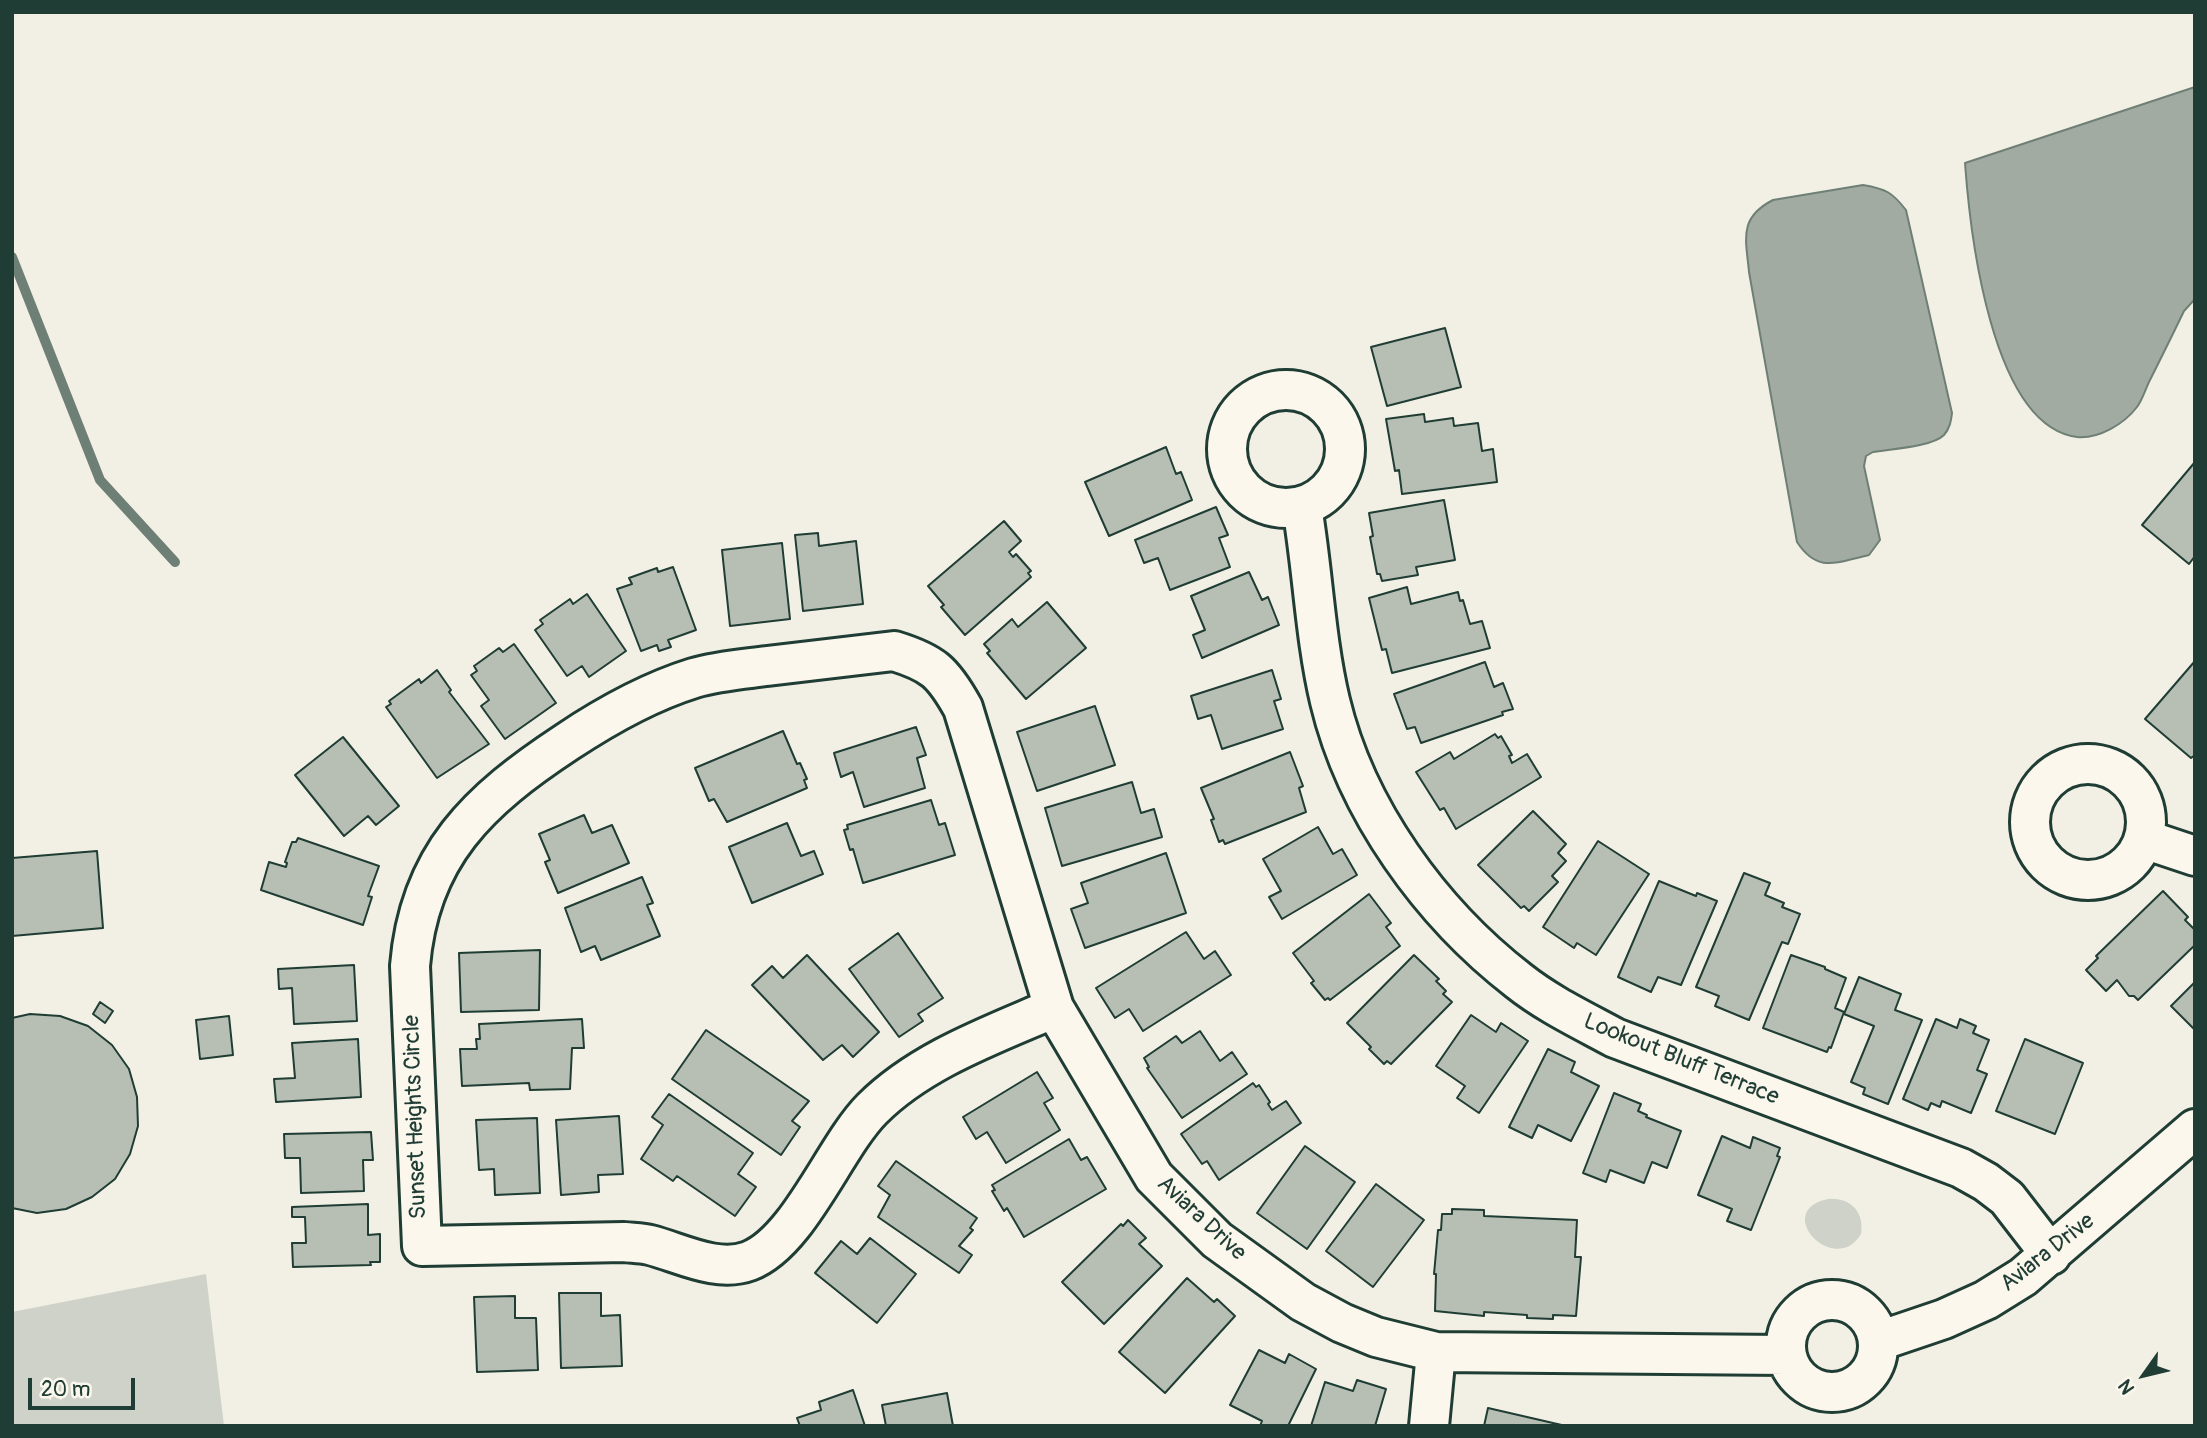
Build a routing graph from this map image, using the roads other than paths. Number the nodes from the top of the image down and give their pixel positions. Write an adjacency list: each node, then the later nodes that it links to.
1 (1302, 507): 7 (street, Lookout Bluff Terrace)
2 (933, 667): 5 (street, Aviara Drive); 5 (street, Sunset Heights Circle)
3 (2144, 839): 4 (street)
4 (2195, 856)
5 (1054, 1008): 9 (street, Aviara Drive)
6 (2195, 1129): 7 (street, Aviara Drive)
7 (2051, 1255): 8 (street, Aviara Drive)
8 (1879, 1340): 10 (street); 10 (street)
9 (1436, 1352): 10 (street, Aviara Drive); 11 (street)
10 (1786, 1355)
11 (1429, 1426)

